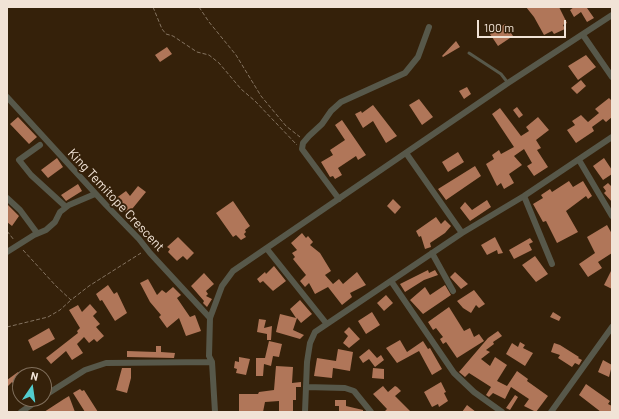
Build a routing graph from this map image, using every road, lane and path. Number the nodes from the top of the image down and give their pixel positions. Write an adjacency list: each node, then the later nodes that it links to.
1 (153, 7): 12 (path)
2 (199, 7): 12 (path)
3 (612, 15): 5 (street)
4 (429, 27): 12 (street)
5 (582, 35): 7 (street); 8 (street)
6 (469, 53): 8 (lane)
7 (612, 77)
8 (508, 84): 13 (street)
9 (7, 97): 15 (street, King Temitope Crescent)
10 (612, 137): 14 (street)
11 (40, 145): 19 (street)
12 (302, 146): 18 (street)
13 (406, 154): 18 (street); 23 (street)
14 (579, 160): 16 (street); 20 (street)
15 (95, 194): 19 (street); 25 (street, King Temitope Crescent)
16 (524, 196): 23 (street); 29 (street)
17 (7, 198): 22 (street)
18 (339, 199): 26 (street)
19 (66, 207): 22 (street)
20 (612, 216)
21 (7, 231): 24 (path)
22 (37, 233): 24 (street)
23 (462, 233): 28 (street)
24 (18, 244): 27 (street); 32 (path)
25 (147, 249): 32 (path); 33 (street, King Temitope Crescent)
26 (267, 249): 33 (street); 34 (street)
27 (7, 252)
28 (432, 253): 30 (street); 31 (street)
29 (552, 264)
30 (391, 281): 34 (street); 43 (street)
31 (453, 291)
32 (71, 300): 35 (path)
33 (210, 318): 37 (street)
34 (326, 323): 38 (street)
35 (7, 327)
36 (612, 327): 44 (street)
37 (212, 362): 39 (street); 40 (street)
38 (306, 387): 41 (street); 42 (street)
39 (52, 391)
40 (215, 412)
41 (305, 412)
42 (371, 412)
43 (502, 412)
44 (551, 412)

